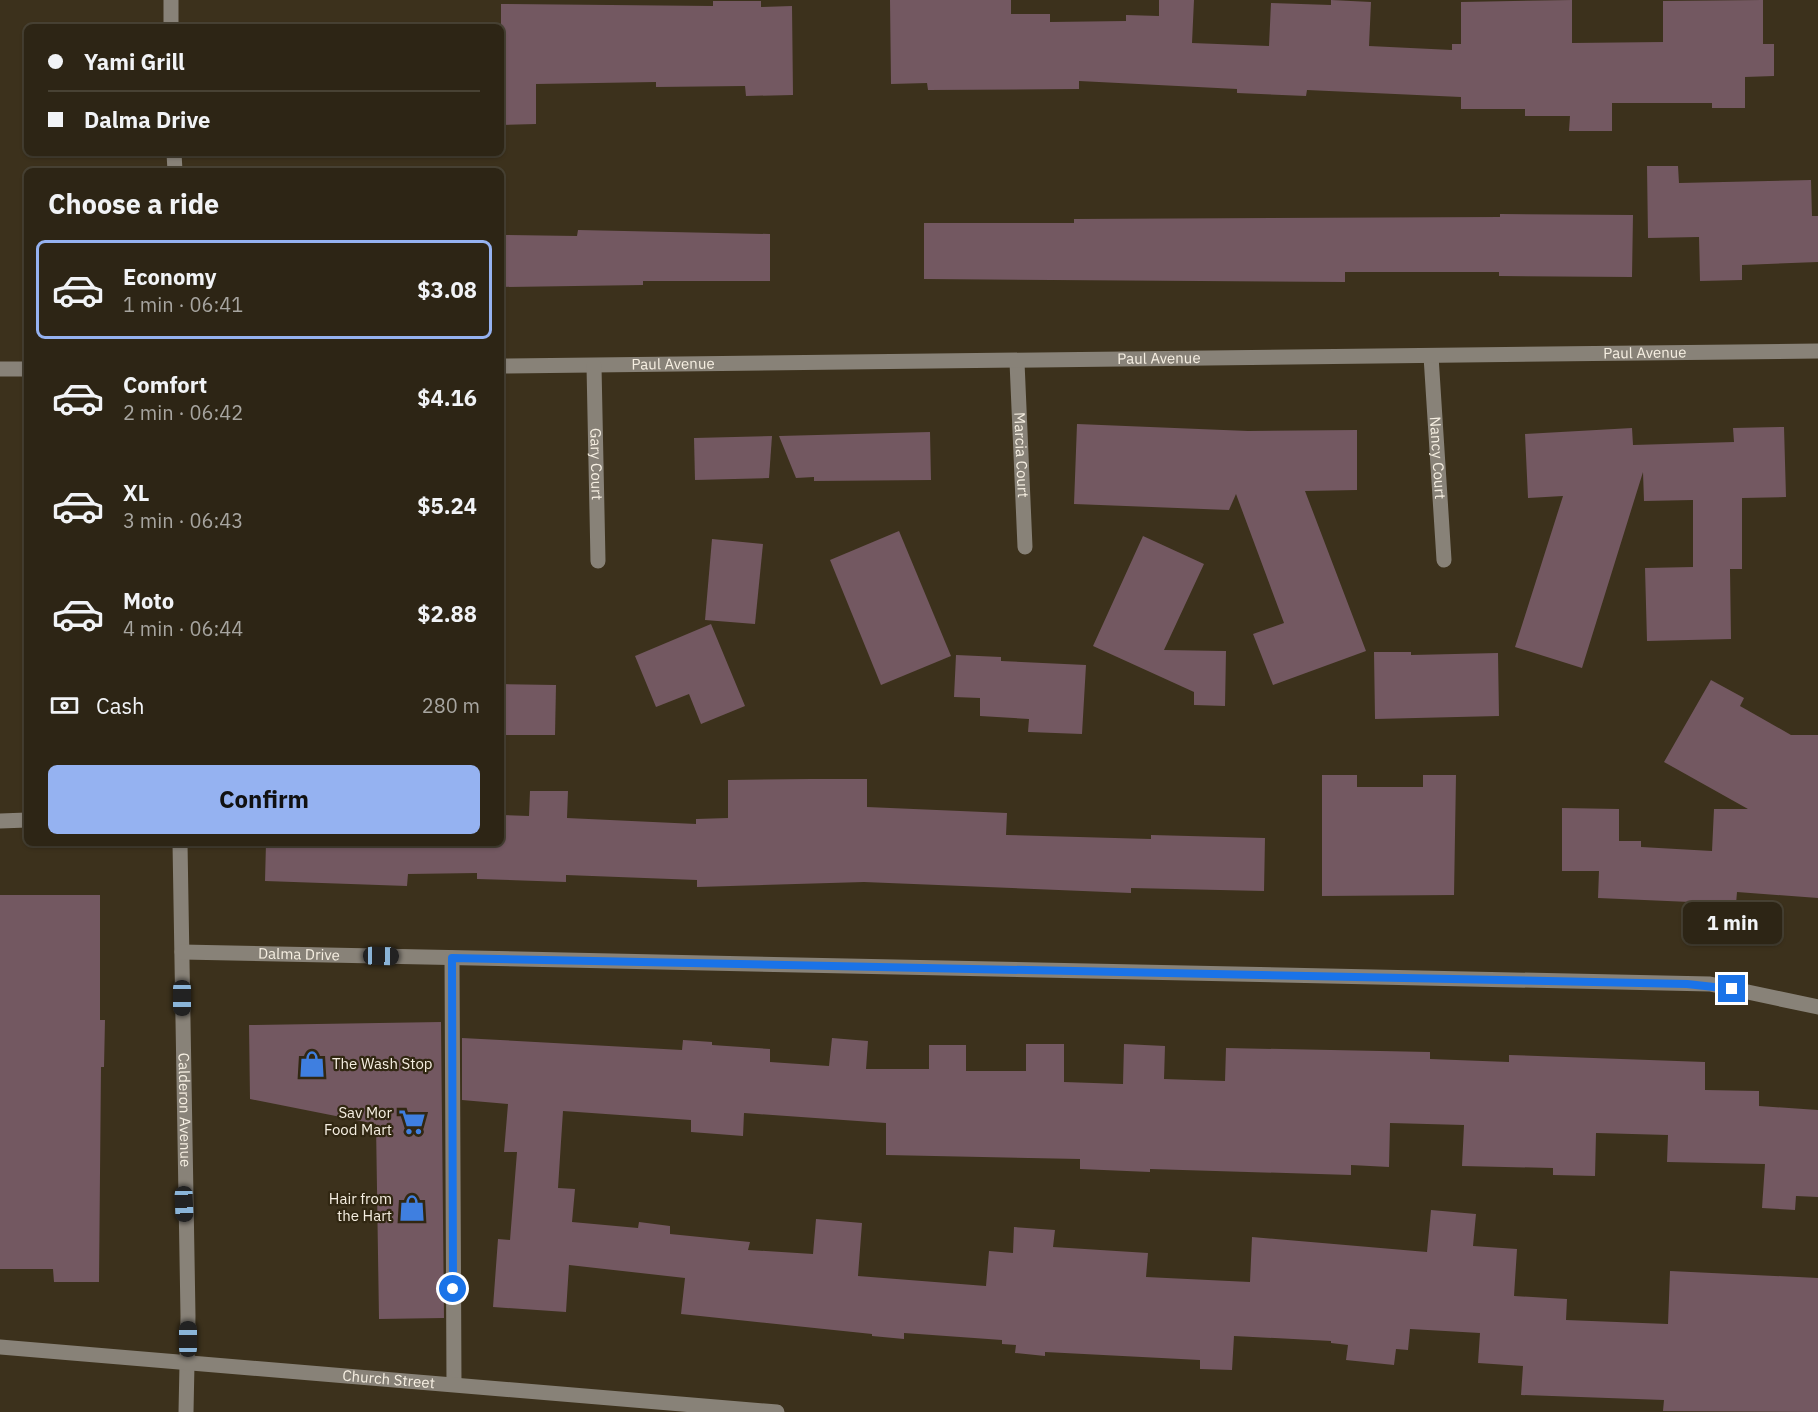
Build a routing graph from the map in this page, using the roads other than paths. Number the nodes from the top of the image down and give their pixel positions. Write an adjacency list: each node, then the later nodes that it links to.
1 (171, 0): 2 (street)
2 (171, 24)
3 (1818, 351): 4 (street, Paul Avenue)
4 (1431, 356): 5 (street, Paul Avenue); 11 (street, Nancy Court)
5 (1017, 362): 7 (street, Paul Avenue); 10 (street, Marcia Court)
6 (504, 366): 7 (street, Paul Avenue)
7 (594, 366): 12 (street, Gary Court)
8 (0, 369): 9 (street)
9 (24, 369)
10 (1025, 547)
11 (1444, 560)
12 (598, 561)
13 (0, 820): 14 (street)
14 (24, 820)
15 (180, 846): 16 (street, Calderon Avenue)
16 (182, 952): 17 (street, Dalma Drive); 20 (street, Calderon Avenue)
17 (452, 958): 18 (street, Dalma Drive); 21 (street)
18 (1818, 1007)
19 (0, 1347): 20 (street, Church Street)
20 (188, 1362): 21 (street, Church Street); 23 (street, Calderon Avenue)
21 (454, 1384): 22 (street, Church Street)
22 (708, 1409): 24 (street, Church Street)
23 (186, 1412)
24 (777, 1412)

